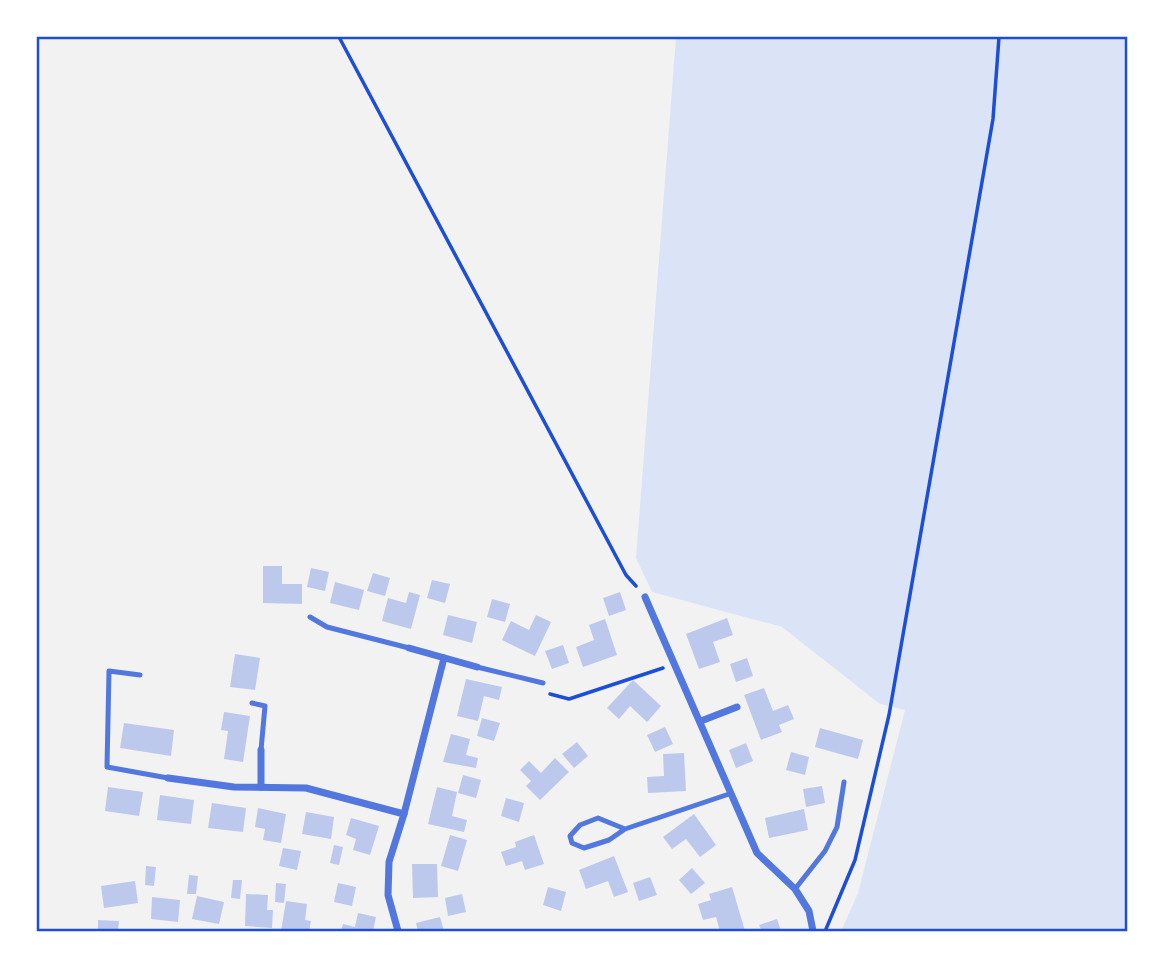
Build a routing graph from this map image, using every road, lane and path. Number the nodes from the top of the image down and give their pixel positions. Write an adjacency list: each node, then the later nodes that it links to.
1 (340, 37): 3 (path)
2 (999, 37): 25 (path)
3 (645, 597): 7 (street)
4 (310, 617): 5 (lane)
5 (409, 648): 6 (street)
6 (444, 658): 8 (street); 20 (street)
7 (675, 664): 11 (path); 14 (street)
8 (477, 667): 10 (lane)
9 (140, 675): 16 (lane)
10 (543, 683)
11 (543, 692)
12 (252, 703): 15 (lane)
13 (737, 707): 14 (street)
14 (701, 721): 19 (street)
15 (261, 750): 18 (street)
16 (168, 778): 18 (street)
17 (844, 782): 22 (lane)
18 (261, 787): 20 (street)
19 (729, 794): 21 (lane); 22 (street)
20 (404, 814): 23 (street)
21 (625, 829): 21 (lane)
22 (795, 889): 24 (street)
23 (398, 931)
24 (813, 931)
25 (825, 931)

